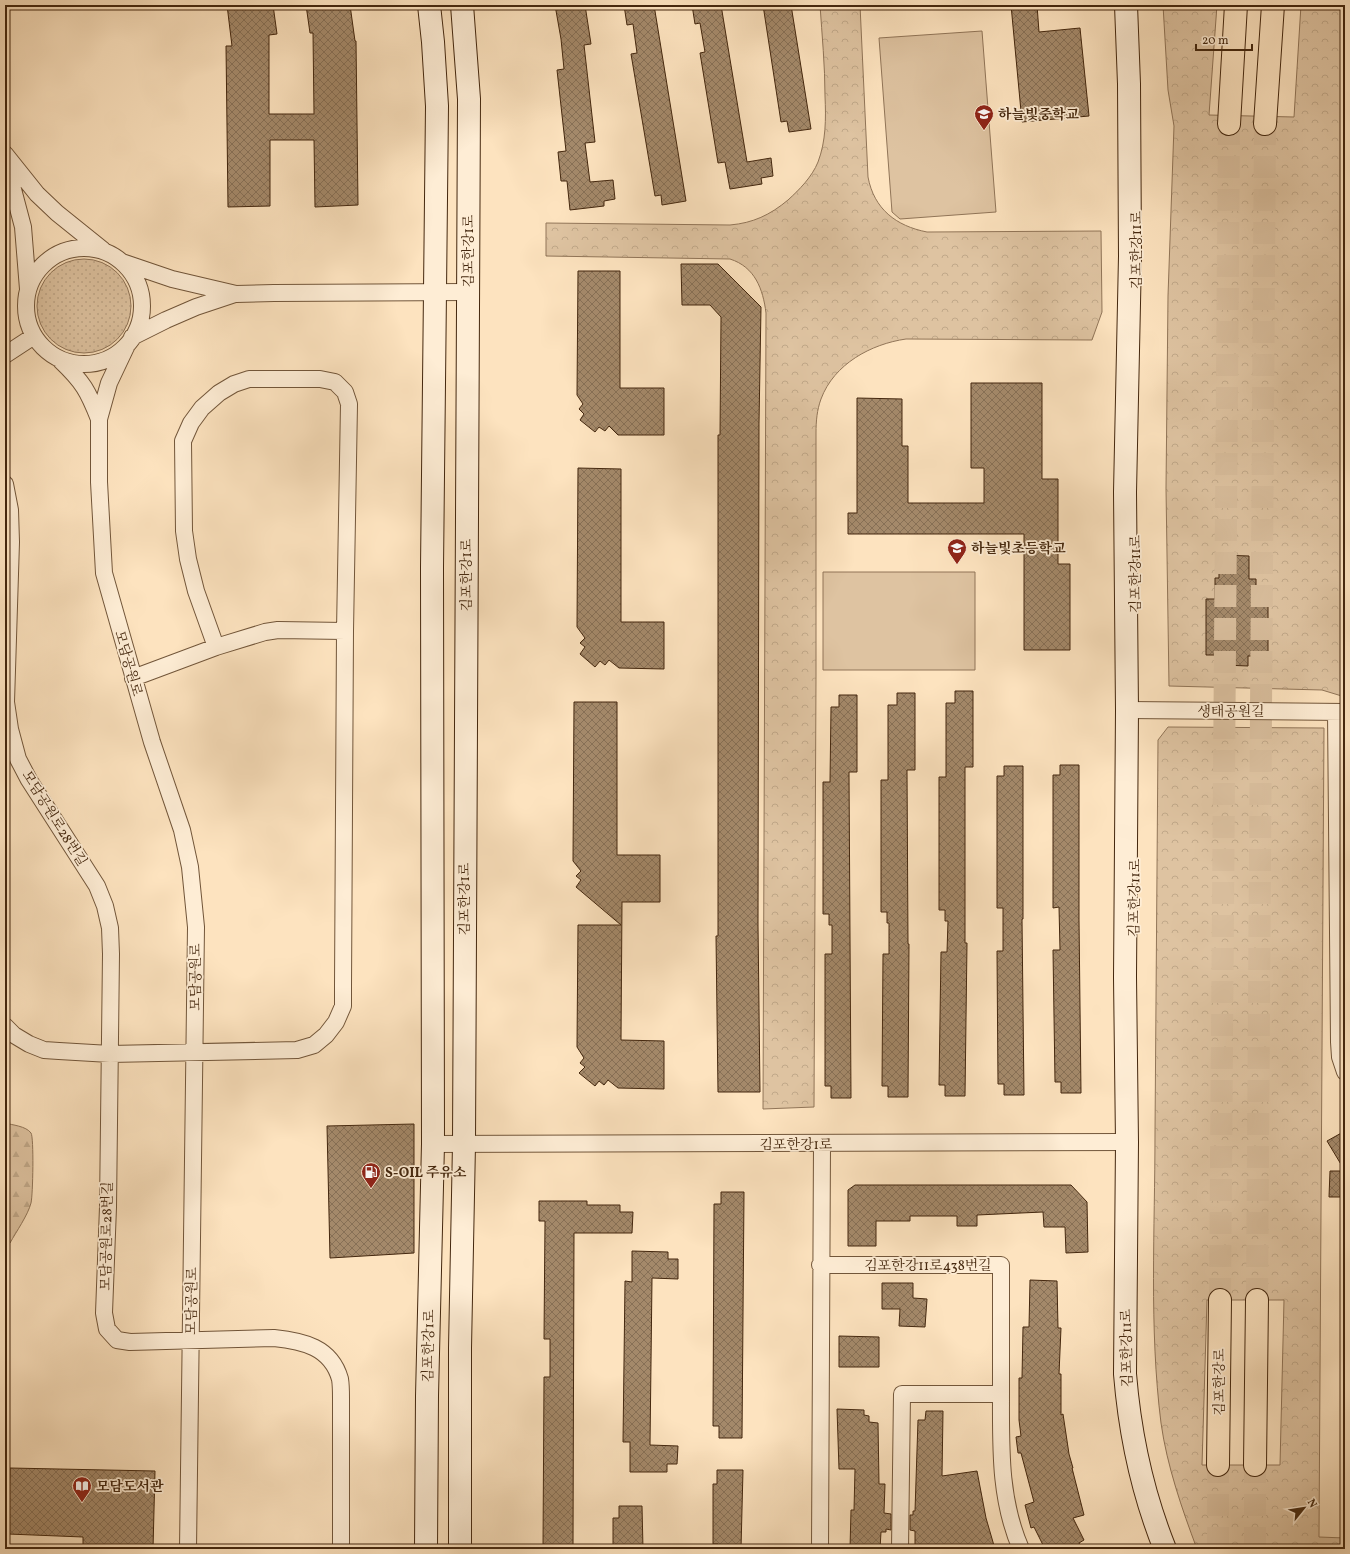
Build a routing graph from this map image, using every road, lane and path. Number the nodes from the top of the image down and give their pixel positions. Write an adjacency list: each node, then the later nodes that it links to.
1 (430, 5): 15 (street, 김포한강1로)
2 (462, 5): 14 (street, 김포한강1로)
3 (1126, 5): 26 (street, 김포한강11로)
4 (1133, 5): 26 (street, 김포한강11로)
5 (1236, 5): 7 (highway)
6 (1273, 5): 8 (highway)
7 (1229, 124)
8 (1265, 124)
9 (5, 154): 11 (street)
10 (5, 158): 13 (street)
11 (106, 252): 12 (street); 13 (street)
12 (122, 262): 16 (street); 18 (street)
13 (28, 289): 17 (street)
14 (468, 292): 15 (street); 34 (street, 김포한강1로)
15 (434, 293): 16 (street); 33 (street, 김포한강1로)
16 (236, 294): 18 (street)
17 (34, 336): 19 (street); 20 (street)
18 (130, 341): 20 (street); 21 (street)
19 (5, 355)
20 (59, 359): 21 (street)
21 (98, 419): 25 (street, 모담공원로)
22 (5, 484): 30 (street, 모담공원로28번길)
23 (346, 631): 24 (street); 24 (street); 29 (street)
24 (216, 647): 25 (street)
25 (133, 678): 29 (street, 모담공원로)
26 (1131, 710): 27 (street, 생태공원길); 32 (street, 김포한강11로)
27 (1340, 712): 31 (street, 생태공원길)
28 (5, 1026): 30 (street)
29 (195, 1051): 30 (street); 39 (street, 모담공원로)
30 (110, 1054): 39 (street, 모담공원로28번길)
31 (1345, 1072)
32 (1127, 1142): 35 (street, 김포한강1로); 50 (street, 김포한강11로)
33 (433, 1144): 34 (street, 김포한강1로); 45 (street, 김포한강1로)
34 (464, 1144): 35 (street, 김포한강1로); 46 (street, 김포한강1로)
35 (822, 1144): 36 (street)
36 (820, 1265): 40 (street, 김포한강11로438번길); 47 (street)
37 (1220, 1300): 41 (highway, 김포한강로)
38 (1257, 1300): 42 (highway)
39 (191, 1340): 43 (street, 모담공원로); 44 (street, 모담공원로28번길)
40 (1001, 1394): 48 (street); 49 (street, 김포한강11로438번길)
41 (1218, 1465)
42 (1255, 1465)
43 (188, 1549)
44 (341, 1549)
45 (426, 1549)
46 (460, 1549)
47 (820, 1549)
48 (900, 1549)
49 (1021, 1549)
50 (1165, 1549)

